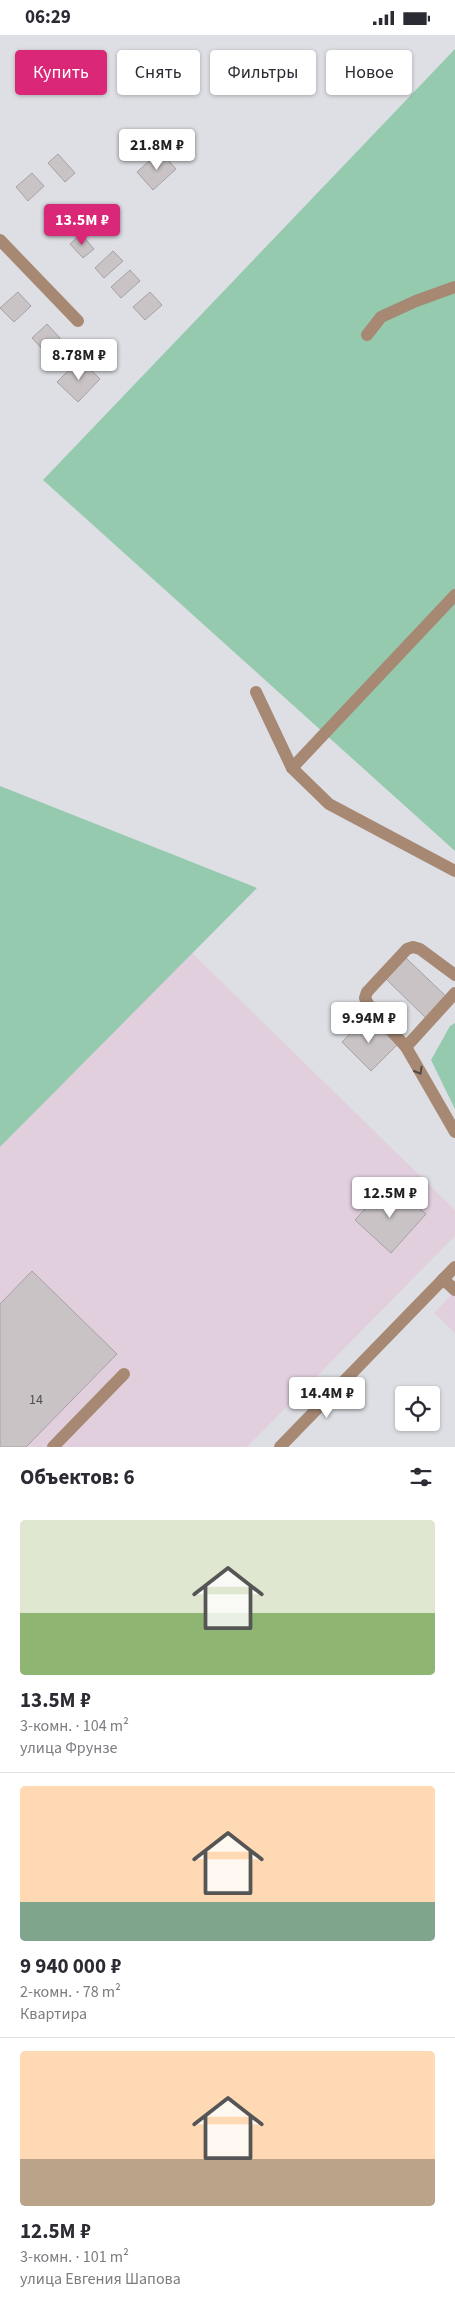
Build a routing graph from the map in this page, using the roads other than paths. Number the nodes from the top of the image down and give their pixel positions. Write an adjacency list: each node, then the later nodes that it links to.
1 (0, 240): 3 (street)
2 (455, 287): 4 (street)
3 (78, 321)
4 (367, 335)
5 (455, 595): 7 (street)
6 (256, 692): 7 (street)
7 (292, 768): 8 (street)
8 (455, 871)
9 (455, 975): 11 (street)
10 (455, 993): 11 (street)
11 (406, 1047): 12 (street, one-way to 12)
12 (455, 1132)
13 (455, 1267): 14 (street)
14 (443, 1279): 15 (street); 18 (street)
15 (455, 1290)
16 (124, 1374): 17 (street)
17 (54, 1447)
18 (280, 1447)

